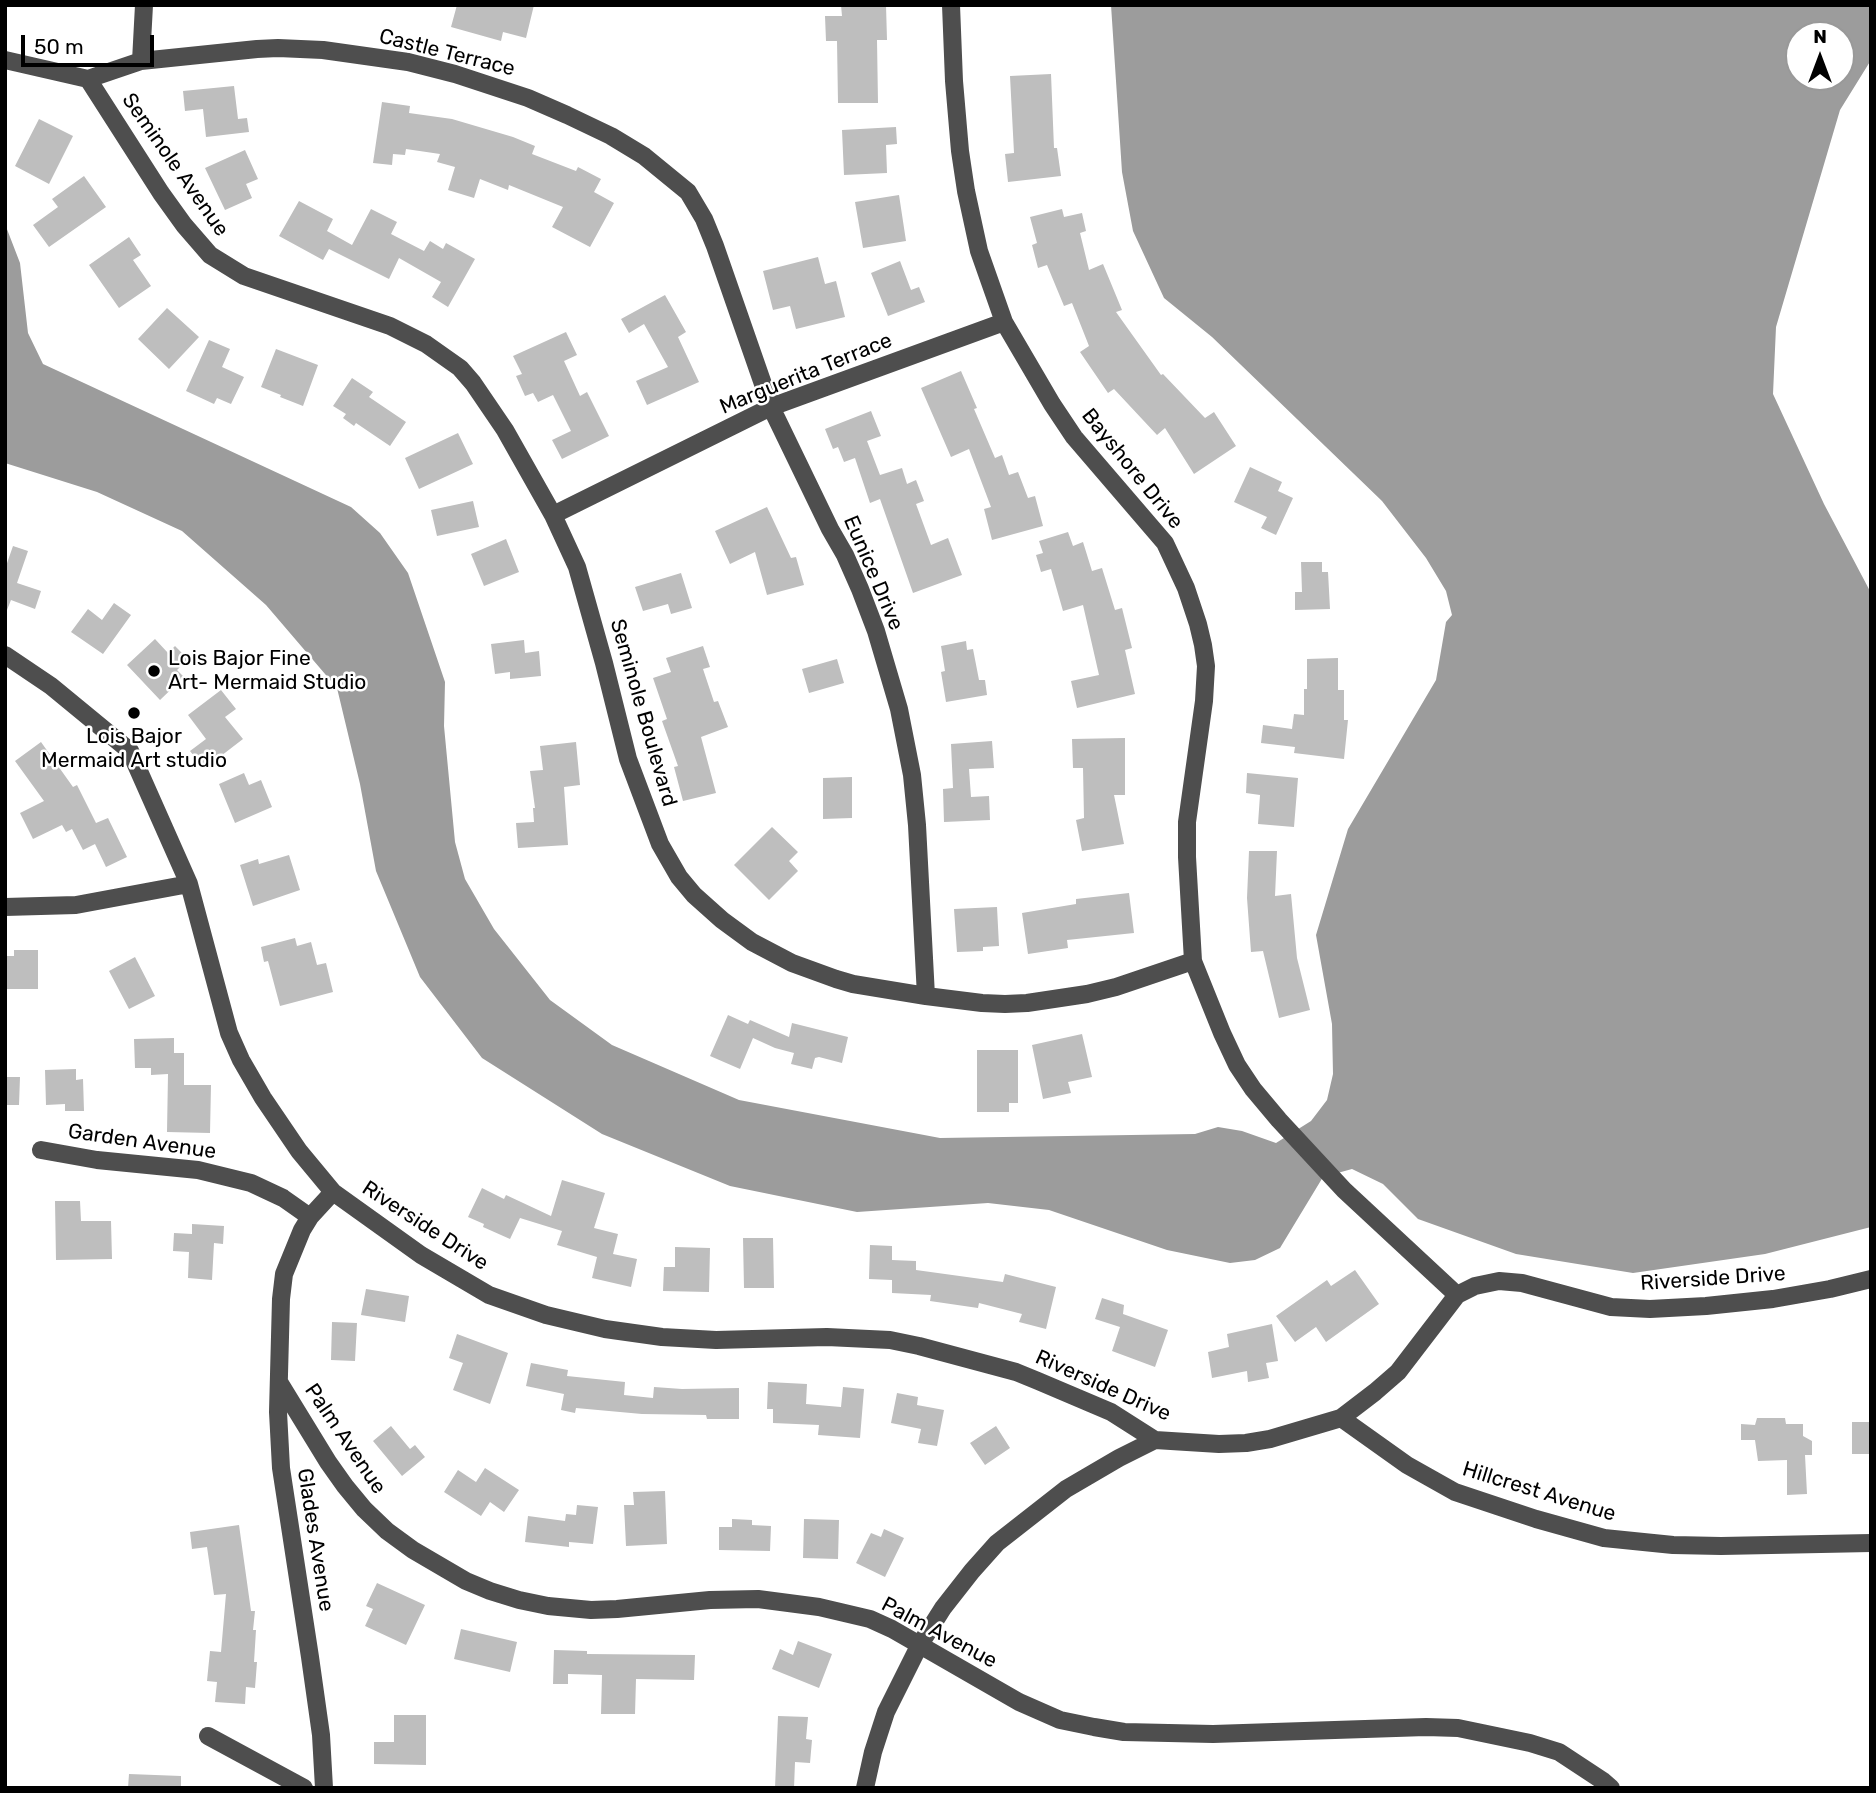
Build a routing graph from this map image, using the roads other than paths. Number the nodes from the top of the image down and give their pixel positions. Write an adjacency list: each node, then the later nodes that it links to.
1 (144, 5): 4 (street)
2 (951, 5): 7 (street, Bayshore Drive)
3 (5, 60): 5 (street)
4 (141, 61): 5 (street, Castle Terrace); 6 (street, Castle Terrace)
5 (88, 79): 8 (street, Seminole Avenue)
6 (688, 191): 9 (street, Eunice Drive)
7 (1004, 322): 9 (street, Marguerita Terrace); 14 (street, Bayshore Drive)
8 (390, 326): 10 (street, Seminole Boulevard)
9 (771, 407): 10 (street, Marguerita Terrace); 15 (street, Eunice Drive)
10 (553, 515): 15 (street, Seminole Boulevard)
11 (5, 655): 12 (street, Riverside Drive)
12 (190, 884): 13 (street); 17 (street, Riverside Drive)
13 (5, 907)
14 (1193, 961): 15 (street, Seminole Boulevard); 20 (street, Bayshore Drive)
15 (926, 996)
16 (41, 1150): 18 (street, Garden Avenue)
17 (333, 1192): 18 (street, Riverside Drive); 24 (street, Riverside Drive)
18 (310, 1217): 21 (street, Riverside Drive)
19 (1871, 1279): 20 (street, Riverside Drive)
20 (1457, 1295): 23 (street, Riverside Drive)
21 (281, 1299): 22 (street, Glades Avenue)
22 (279, 1382): 26 (street, Palm Avenue); 29 (street, Glades Avenue)
23 (1341, 1418): 24 (street, Riverside Drive); 25 (street, Hillcrest Avenue)
24 (1155, 1440): 26 (street)
25 (1871, 1543)
26 (919, 1646): 30 (street); 31 (street, Palm Avenue)
27 (208, 1736): 28 (street)
28 (304, 1788)
29 (324, 1788)
30 (865, 1788)
31 (1611, 1788)

